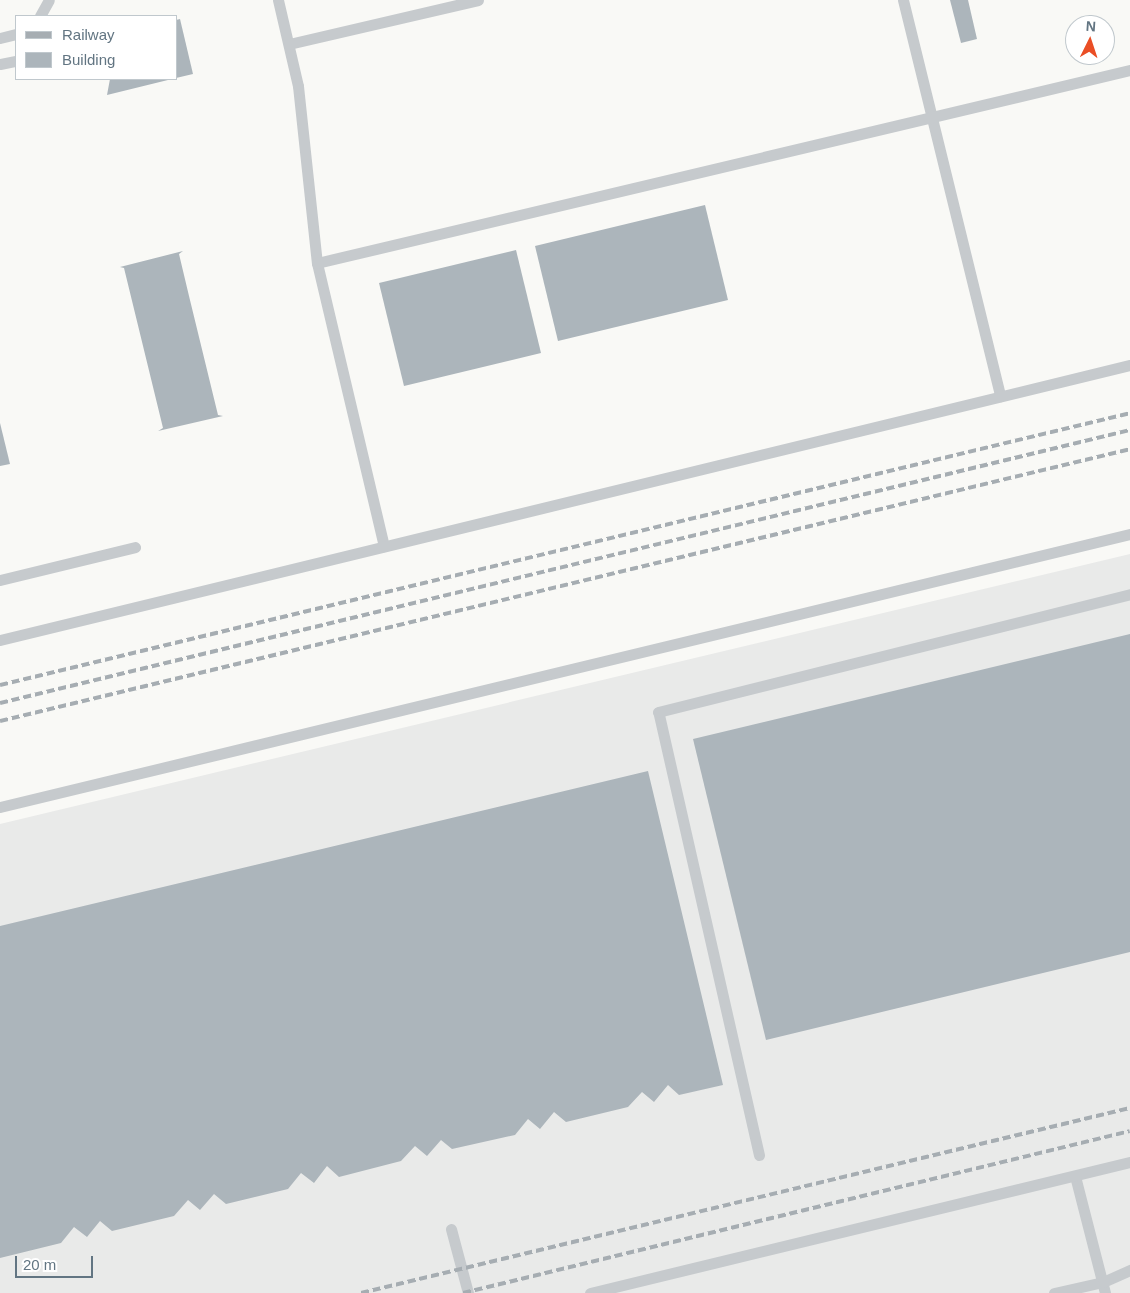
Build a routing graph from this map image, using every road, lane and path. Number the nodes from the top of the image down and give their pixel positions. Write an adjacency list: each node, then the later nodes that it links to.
1 (50, 0): 5 (lane)
2 (278, 0): 8 (lane)
3 (478, 0): 8 (lane)
4 (903, 0): 12 (lane)
5 (41, 15)
6 (15, 34): 7 (lane)
7 (0, 38)
8 (289, 44): 13 (lane)
9 (15, 60): 10 (lane)
10 (0, 64)
11 (1130, 70): 12 (lane)
12 (931, 117): 13 (lane); 15 (lane)
13 (317, 262): 17 (lane)
14 (1130, 364): 15 (lane)
15 (1000, 396): 17 (lane)
16 (1130, 534): 22 (lane)
17 (384, 546): 21 (lane)
18 (135, 547): 19 (lane)
19 (0, 580)
20 (1130, 594): 23 (lane)
21 (0, 640)
22 (0, 807)
23 (759, 1155)
24 (1130, 1162): 25 (lane)
25 (1075, 1176): 28 (lane); 30 (lane)
26 (451, 1229): 29 (lane)
27 (1130, 1270): 28 (lane)
28 (1104, 1288): 31 (lane)
29 (468, 1293)
30 (590, 1293)
31 (1054, 1293)

